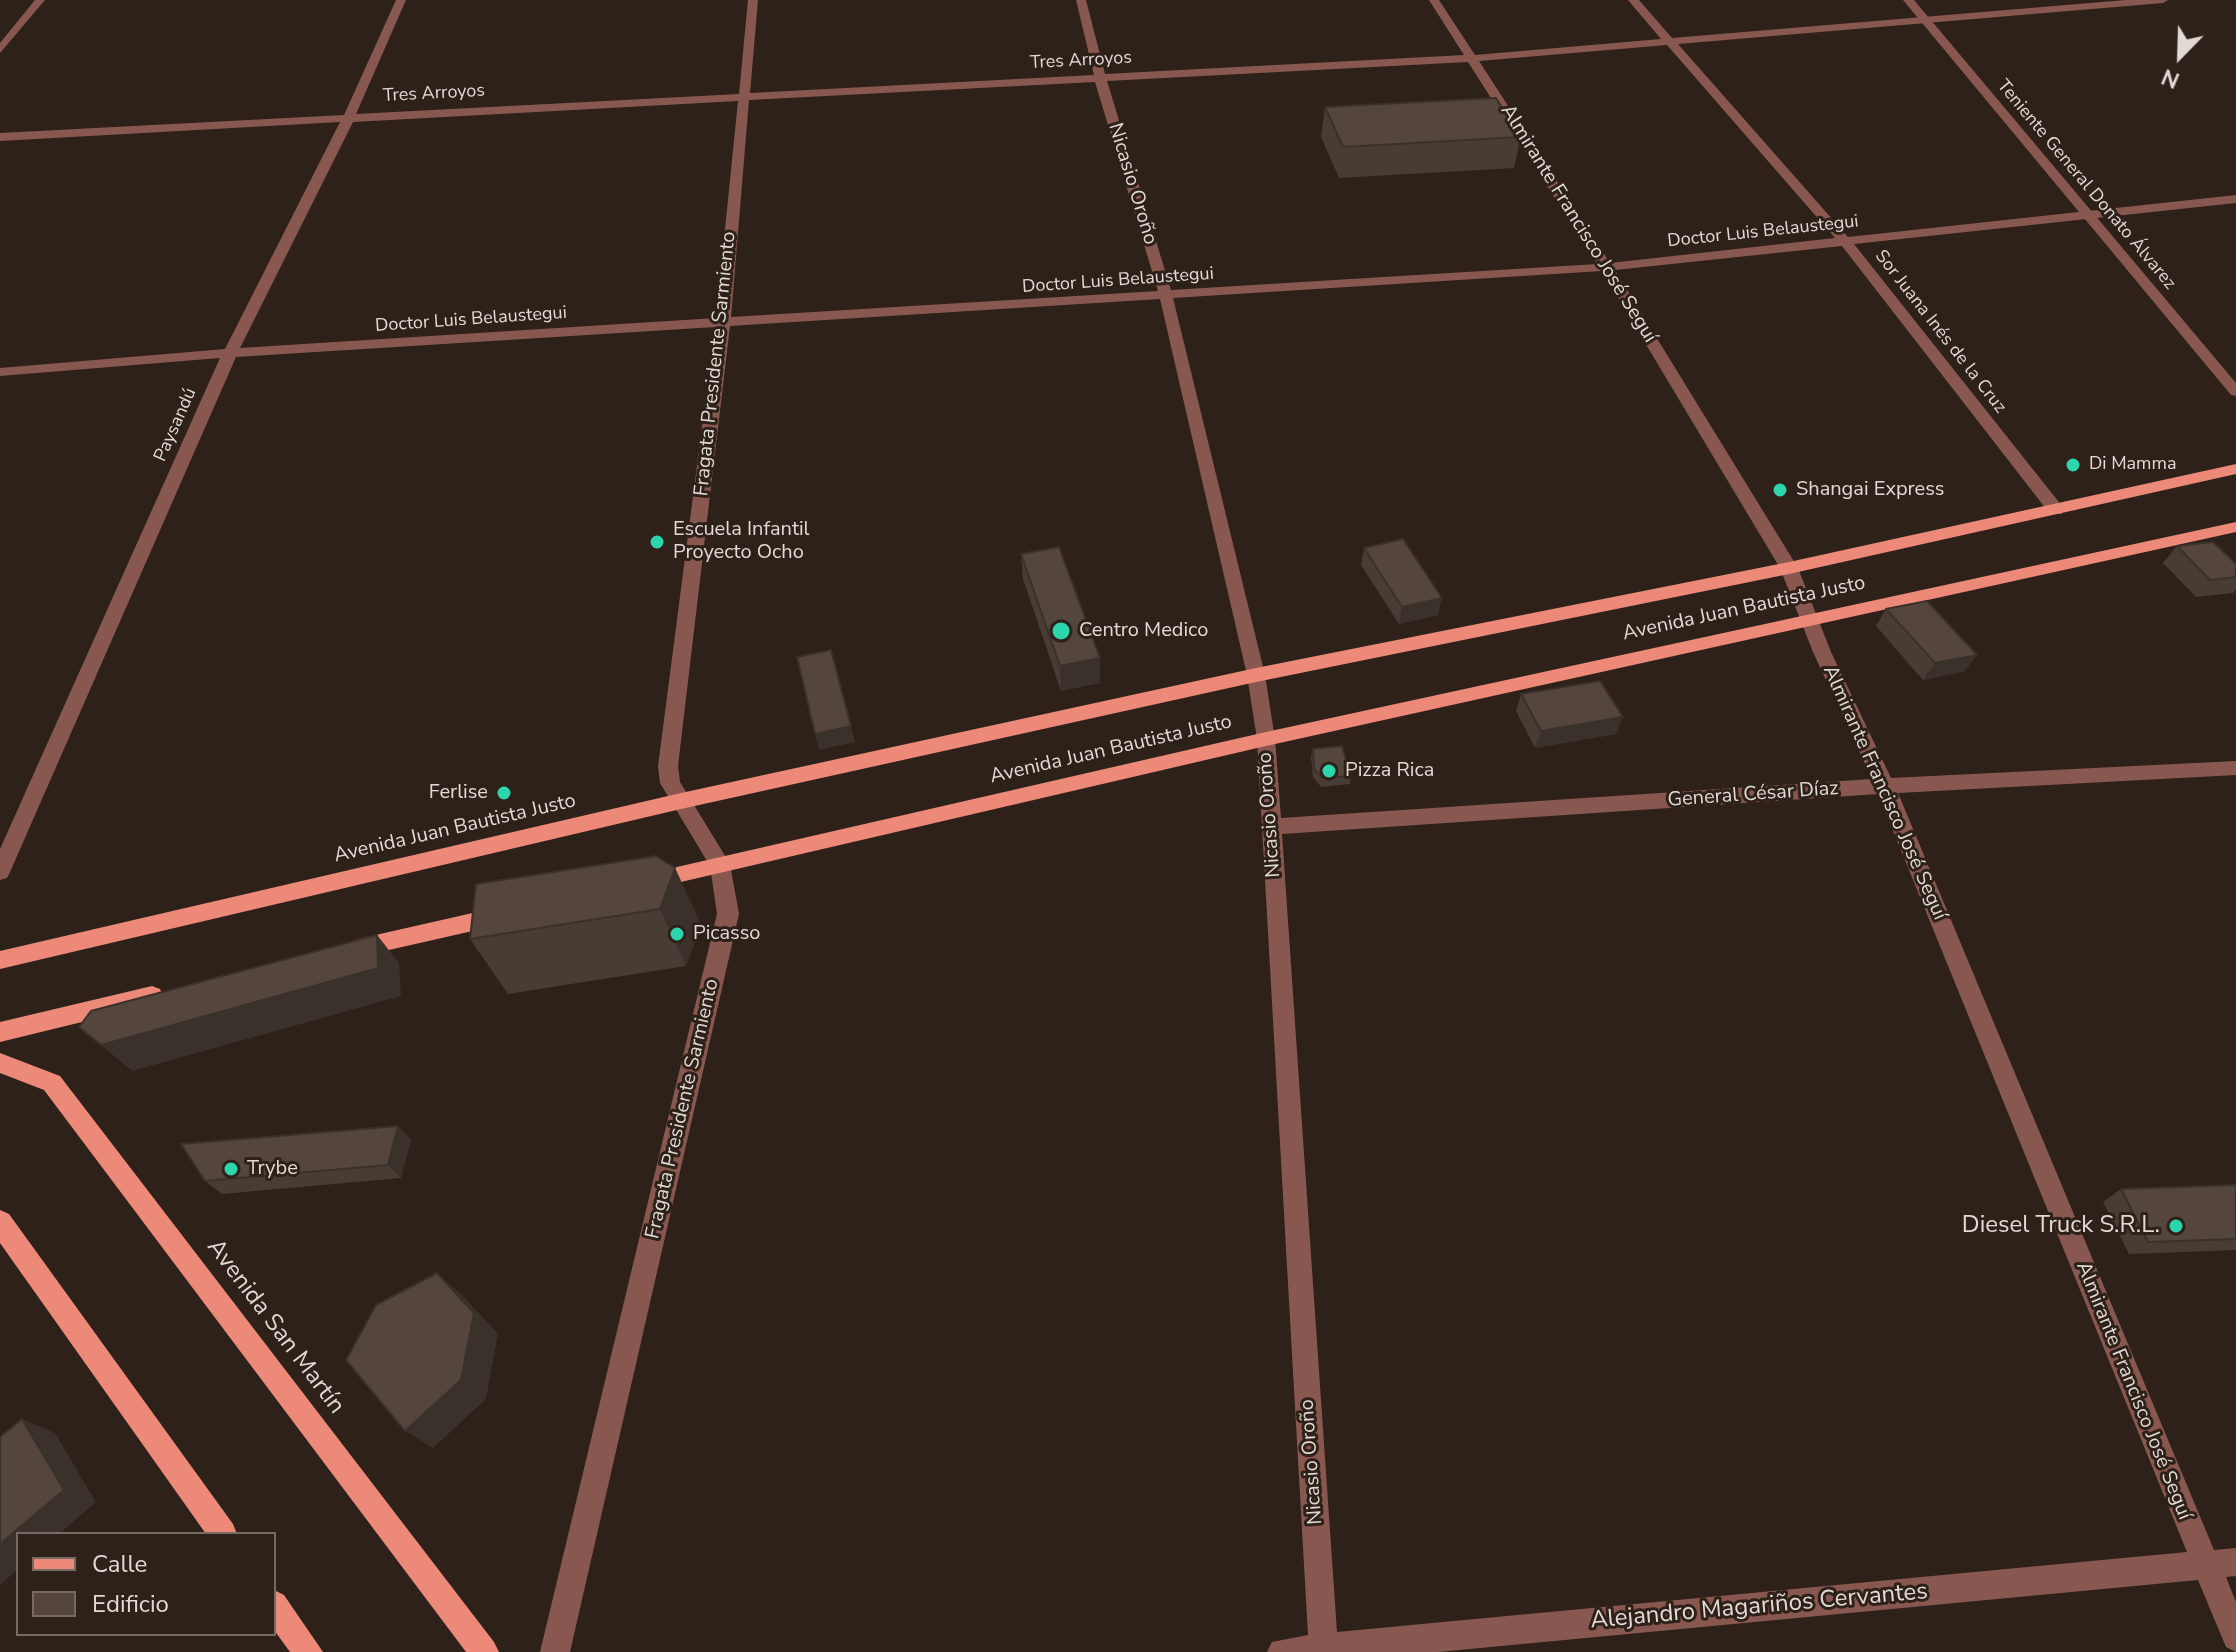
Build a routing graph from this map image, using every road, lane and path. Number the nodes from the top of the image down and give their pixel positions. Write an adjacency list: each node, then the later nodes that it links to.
1 (40, 0): 11 (street)
2 (401, 0): 15 (street, Paysandú)
3 (753, 0): 14 (street, Fragata Presidente Sarmiento)
4 (1081, 0): 13 (street, Nicasio Oroño)
5 (1434, 0): 12 (street, Almirante Francisco José Seguí)
6 (1633, 0): 10 (street, Sor Juana Inés de la Cruz)
7 (1908, 0): 9 (street, Teniente General Donato Álvarez)
8 (2163, 0): 9 (street, Tres Arroyos)
9 (1925, 20): 10 (street, Tres Arroyos); 18 (street, Teniente General Donato Álvarez)
10 (1668, 41): 12 (street, Tres Arroyos); 19 (street, Sor Juana Inés de la Cruz)
11 (0, 50)
12 (1473, 58): 13 (street, Tres Arroyos); 20 (street, Almirante Francisco José Seguí)
13 (1100, 78): 14 (street, Tres Arroyos); 21 (street, Nicasio Oroño)
14 (744, 96): 15 (street, Tres Arroyos); 22 (street, Fragata Presidente Sarmiento)
15 (349, 117): 16 (street, Tres Arroyos); 23 (street, Paysandú)
16 (0, 137)
17 (2236, 199): 18 (street, Doctor Luis Belaustegui)
18 (2086, 214): 19 (street, Doctor Luis Belaustegui); 25 (street, Teniente General Donato Álvarez)
19 (1845, 241): 20 (street, Doctor Luis Belaustegui); 27 (street, Sor Juana Inés de la Cruz)
20 (1606, 267): 21 (street, Doctor Luis Belaustegui); 29 (street, Almirante Francisco José Seguí)
21 (1166, 296): 22 (street, Doctor Luis Belaustegui); 31 (street, Nicasio Oroño)
22 (723, 323): 23 (street, Doctor Luis Belaustegui); 35 (street, Fragata Presidente Sarmiento)
23 (230, 353): 24 (street, Doctor Luis Belaustegui); 38 (street, Paysandú)
24 (0, 372)
25 (2236, 392)
26 (2236, 469): 27 (main road, Avenida Juan Bautista Justo)
27 (2056, 510): 29 (main road, Avenida Juan Bautista Justo)
28 (2236, 527): 30 (main road, Avenida Juan Bautista Justo)
29 (1789, 568): 30 (street, Almirante Francisco José Seguí); 31 (main road, Avenida Juan Bautista Justo)
30 (1811, 619): 32 (main road, Avenida Juan Bautista Justo); 34 (street, Almirante Francisco José Seguí)
31 (1256, 675): 32 (street, Nicasio Oroño); 35 (main road, Avenida Juan Bautista Justo)
32 (1266, 739): 36 (street, Nicasio Oroño); 37 (main road, Avenida Juan Bautista Justo)
33 (2236, 768): 34 (street, General César Díaz)
34 (1885, 786): 36 (street, General César Díaz); 49 (street, Almirante Francisco José Seguí)
35 (681, 801): 37 (street, Fragata Presidente Sarmiento); 42 (main road, Avenida Juan Bautista Justo)
36 (1271, 827): 52 (street, Nicasio Oroño)
37 (720, 864): 39 (main road, Avenida Juan Bautista Justo); 55 (street, Fragata Presidente Sarmiento)
38 (0, 872)
39 (642, 883)
40 (519, 911): 41 (main road)
41 (336, 953)
42 (0, 960)
43 (167, 992): 44 (main road)
44 (0, 1032)
45 (0, 1063): 54 (main road, Avenida San Martín)
46 (0, 1222): 47 (main road)
47 (222, 1532)
48 (2236, 1562): 49 (street, Alejandro Magariños Cervantes)
49 (2204, 1564): 51 (street, Almirante Francisco José Seguí); 52 (street, Alejandro Magariños Cervantes)
50 (276, 1608): 53 (main road)
51 (2236, 1637)
52 (1324, 1650): 56 (street, Alejandro Magariños Cervantes)
53 (308, 1652)
54 (484, 1652)
55 (555, 1652)
56 (1282, 1652)

